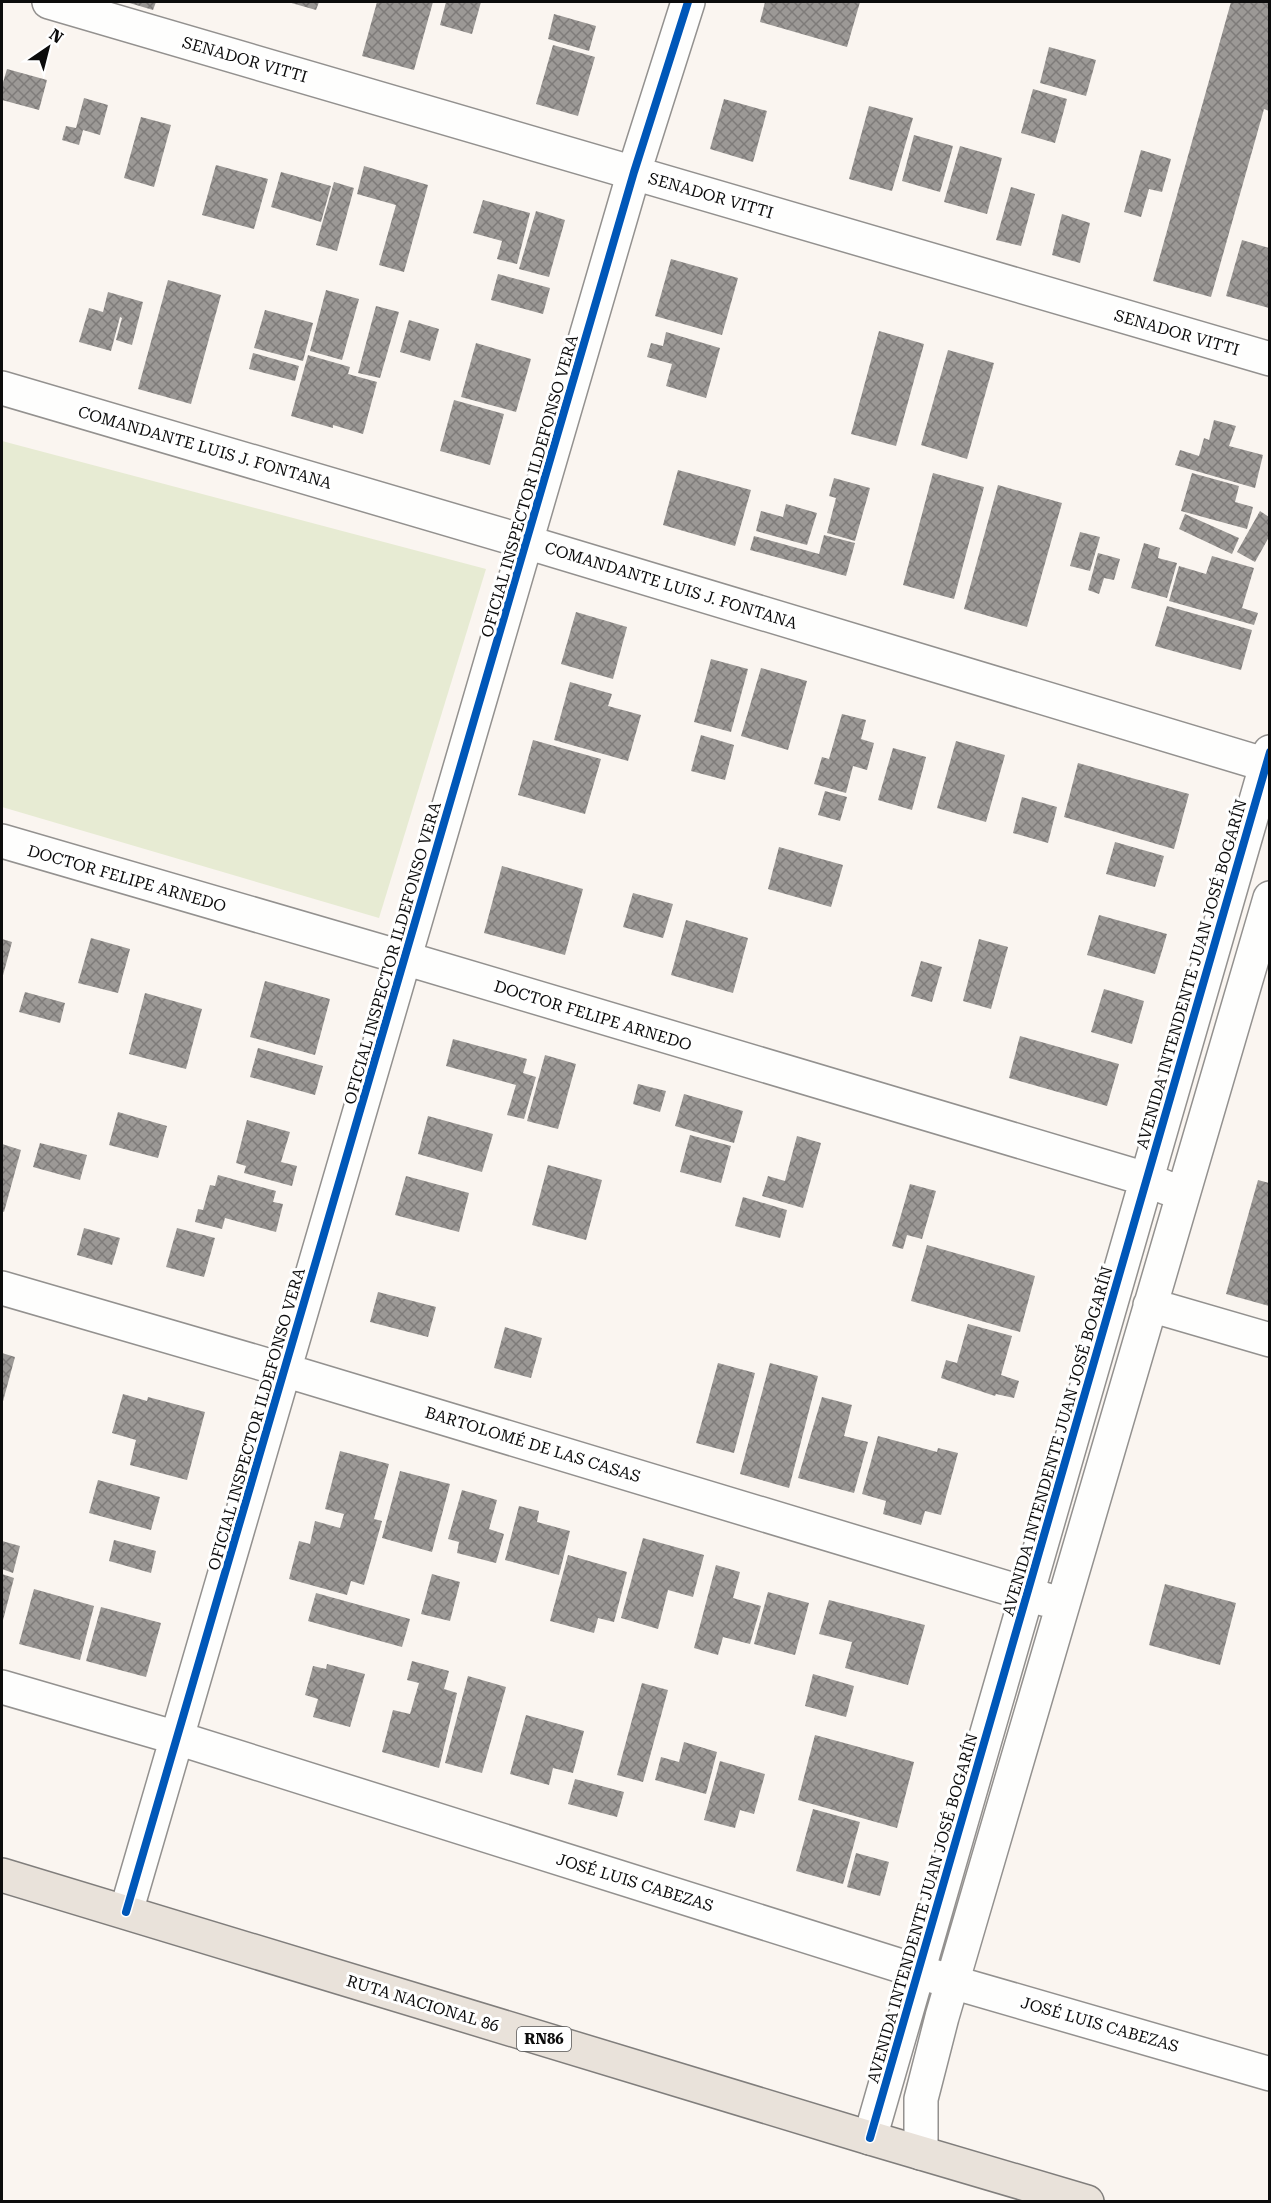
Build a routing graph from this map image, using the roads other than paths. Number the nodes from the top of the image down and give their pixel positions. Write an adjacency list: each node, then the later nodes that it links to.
1 (49, 2): 3 (street, SENADOR VITTI)
2 (687, 2): 3 (street, OFICIAL INSPECTOR ILDEFONSO VERA)
3 (634, 172): 4 (street, SENADOR VITTI); 6 (street, OFICIAL INSPECTOR ILDEFONSO VERA)
4 (1269, 360)
5 (2, 388): 6 (street, COMANDANTE LUIS J. FONTANA)
6 (526, 542): 7 (street, COMANDANTE LUIS J. FONTANA); 10 (street, OFICIAL INSPECTOR ILDEFONSO VERA)
7 (1268, 761): 11 (street, AVENIDA INTENDENTE JUAN JOSÉ BOGARÍN)
8 (2, 841): 10 (street, DOCTOR FELIPE ARNEDO)
9 (1269, 898): 12 (street)
10 (404, 958): 11 (street, DOCTOR FELIPE ARNEDO); 16 (street, OFICIAL INSPECTOR ILDEFONSO VERA)
11 (1146, 1179): 12 (street, DOCTOR FELIPE ARNEDO); 17 (street, AVENIDA INTENDENTE JUAN JOSÉ BOGARÍN)
12 (1183, 1194): 14 (street)
13 (2, 1288): 16 (street, BARTOLOMÉ DE LAS CASAS)
14 (1150, 1305): 15 (street); 18 (street)
15 (1269, 1340)
16 (284, 1370): 17 (street, BARTOLOMÉ DE LAS CASAS); 20 (street, OFICIAL INSPECTOR ILDEFONSO VERA)
17 (1028, 1593): 18 (street, BARTOLOMÉ DE LAS CASAS); 23 (street, AVENIDA INTENDENTE JUAN JOSÉ BOGARÍN)
18 (1062, 1605): 24 (street)
19 (2, 1687): 20 (street, JOSÉ LUIS CABEZAS)
20 (177, 1738): 22 (street, OFICIAL INSPECTOR ILDEFONSO VERA); 23 (street, JOSÉ LUIS CABEZAS)
21 (2, 1875): 22 (main road, RUTA NACIONAL 86 / RN86)
22 (126, 1912): 26 (main road, RUTA NACIONAL 86 / RN86)
23 (918, 1971): 24 (street, JOSÉ LUIS CABEZAS); 26 (street, AVENIDA INTENDENTE JUAN JOSÉ BOGARÍN)
24 (952, 1982): 25 (street, JOSÉ LUIS CABEZAS); 27 (street)
25 (1269, 2074)
26 (870, 2138): 27 (main road, RUTA NACIONAL 86 / RN86)
27 (921, 2153): 28 (main road, RUTA NACIONAL 86 / RN86)
28 (1087, 2202)

